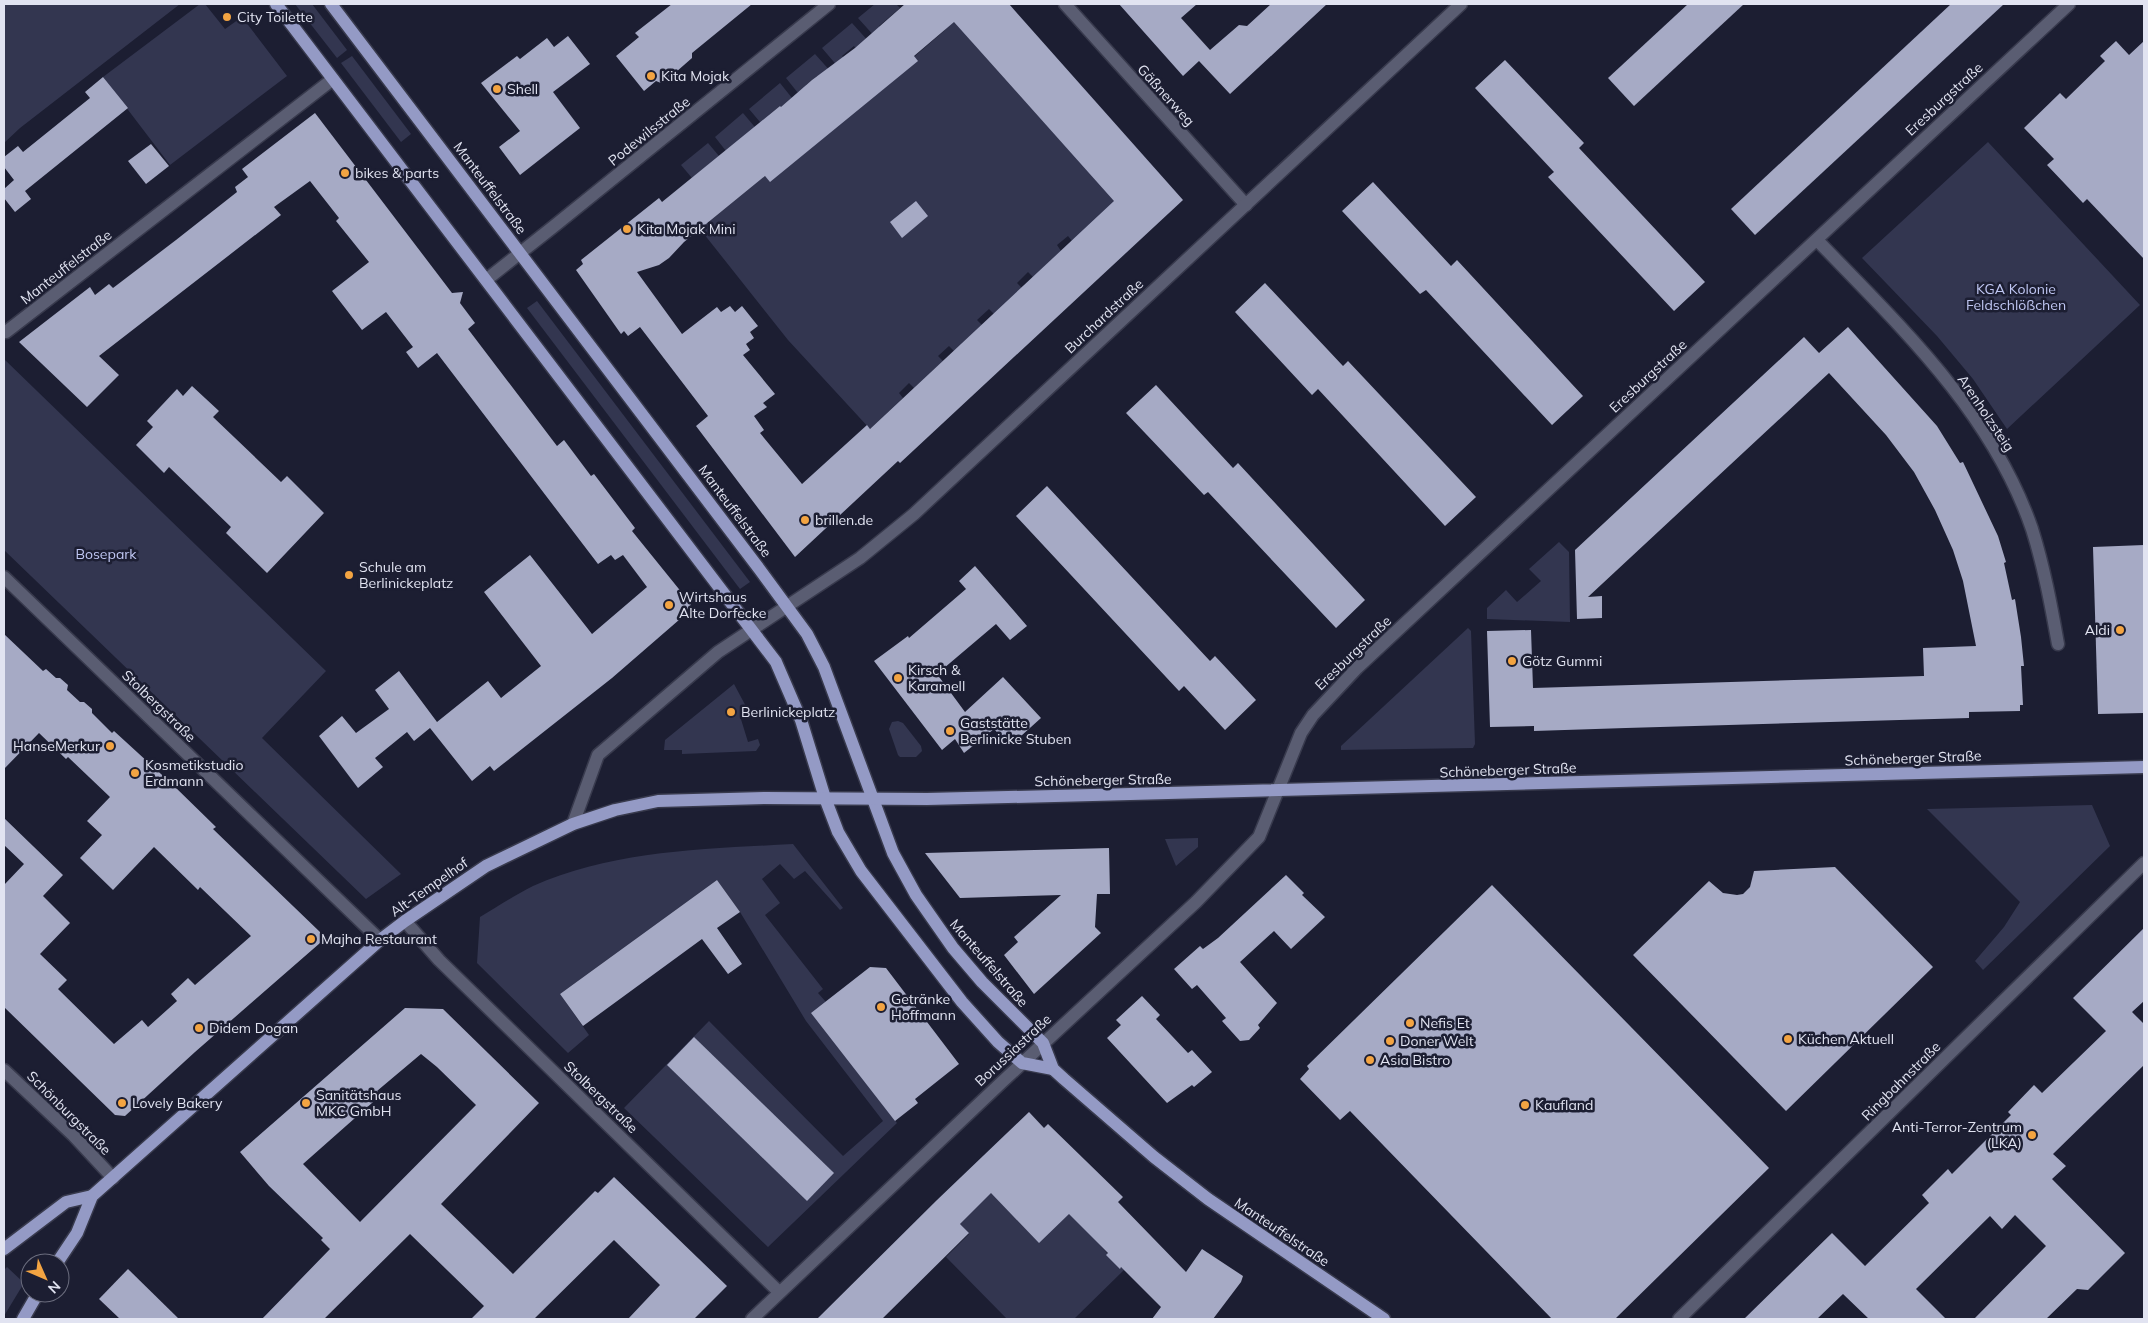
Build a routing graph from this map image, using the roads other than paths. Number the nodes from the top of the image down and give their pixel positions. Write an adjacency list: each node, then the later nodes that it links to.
1 (276, 4): 7 (main road, Manteuffelstraße)
2 (331, 4): 10 (main road, Manteuffelstraße)
3 (830, 4): 10 (street, Podewilsstraße)
4 (1065, 4): 8 (street, Gäßnerweg)
5 (1461, 4): 8 (street, Burchardstraße)
6 (2069, 4): 9 (street, Eresburgstraße)
7 (333, 79): 11 (main road, Manteuffelstraße); 12 (street, Manteuffelstraße)
8 (1246, 205): 14 (street, Burchardstraße)
9 (1816, 240): 16 (street, Arenholzsteig); 18 (street, Eresburgstraße)
10 (520, 253): 11 (street, Podewilsstraße); 14 (main road, Manteuffelstraße)
11 (486, 280): 15 (main road, Manteuffelstraße)
12 (6, 332)
13 (4, 577): 24 (street, Stolbergstraße)
14 (787, 607): 15 (street, Burchardstraße); 20 (main road, Manteuffelstraße)
15 (751, 629): 19 (main road, Manteuffelstraße); 21 (street)
16 (2058, 644)
17 (2144, 767): 18 (main road, Schöneberger Straße)
18 (1278, 791): 20 (main road, Schöneberger Straße); 25 (street, Borussiastraße)
19 (825, 798): 20 (main road, Schöneberger Straße); 21 (main road, Alt-Tempelhof); 26 (main road, Manteuffelstraße)
20 (872, 798): 25 (main road, Manteuffelstraße)
21 (572, 824): 23 (main road, Alt-Tempelhof)
22 (2144, 863): 38 (street, Ringbahnstraße)
23 (405, 921): 24 (main road, Alt-Tempelhof); 33 (street, Stolbergstraße)
24 (380, 940): 29 (main road, Alt-Tempelhof)
25 (1043, 1043): 26 (street, Borussiastraße); 27 (main road, Manteuffelstraße)
26 (1022, 1062): 27 (main road, Manteuffelstraße); 33 (street, Borussiastraße)
27 (1052, 1069): 37 (main road, Manteuffelstraße)
28 (4, 1070): 29 (street, Schönburgstraße)
29 (113, 1178): 30 (main road, Alt-Tempelhof)
30 (92, 1196): 31 (main road, Alt-Tempelhof); 32 (main road, Alt-Tempelhof)
31 (4, 1249)
32 (64, 1253)
33 (779, 1292): 36 (street, Borussiastraße)
34 (32, 1303): 35 (main road)
35 (23, 1319)
36 (752, 1319)
37 (1384, 1319)
38 (1679, 1319)

